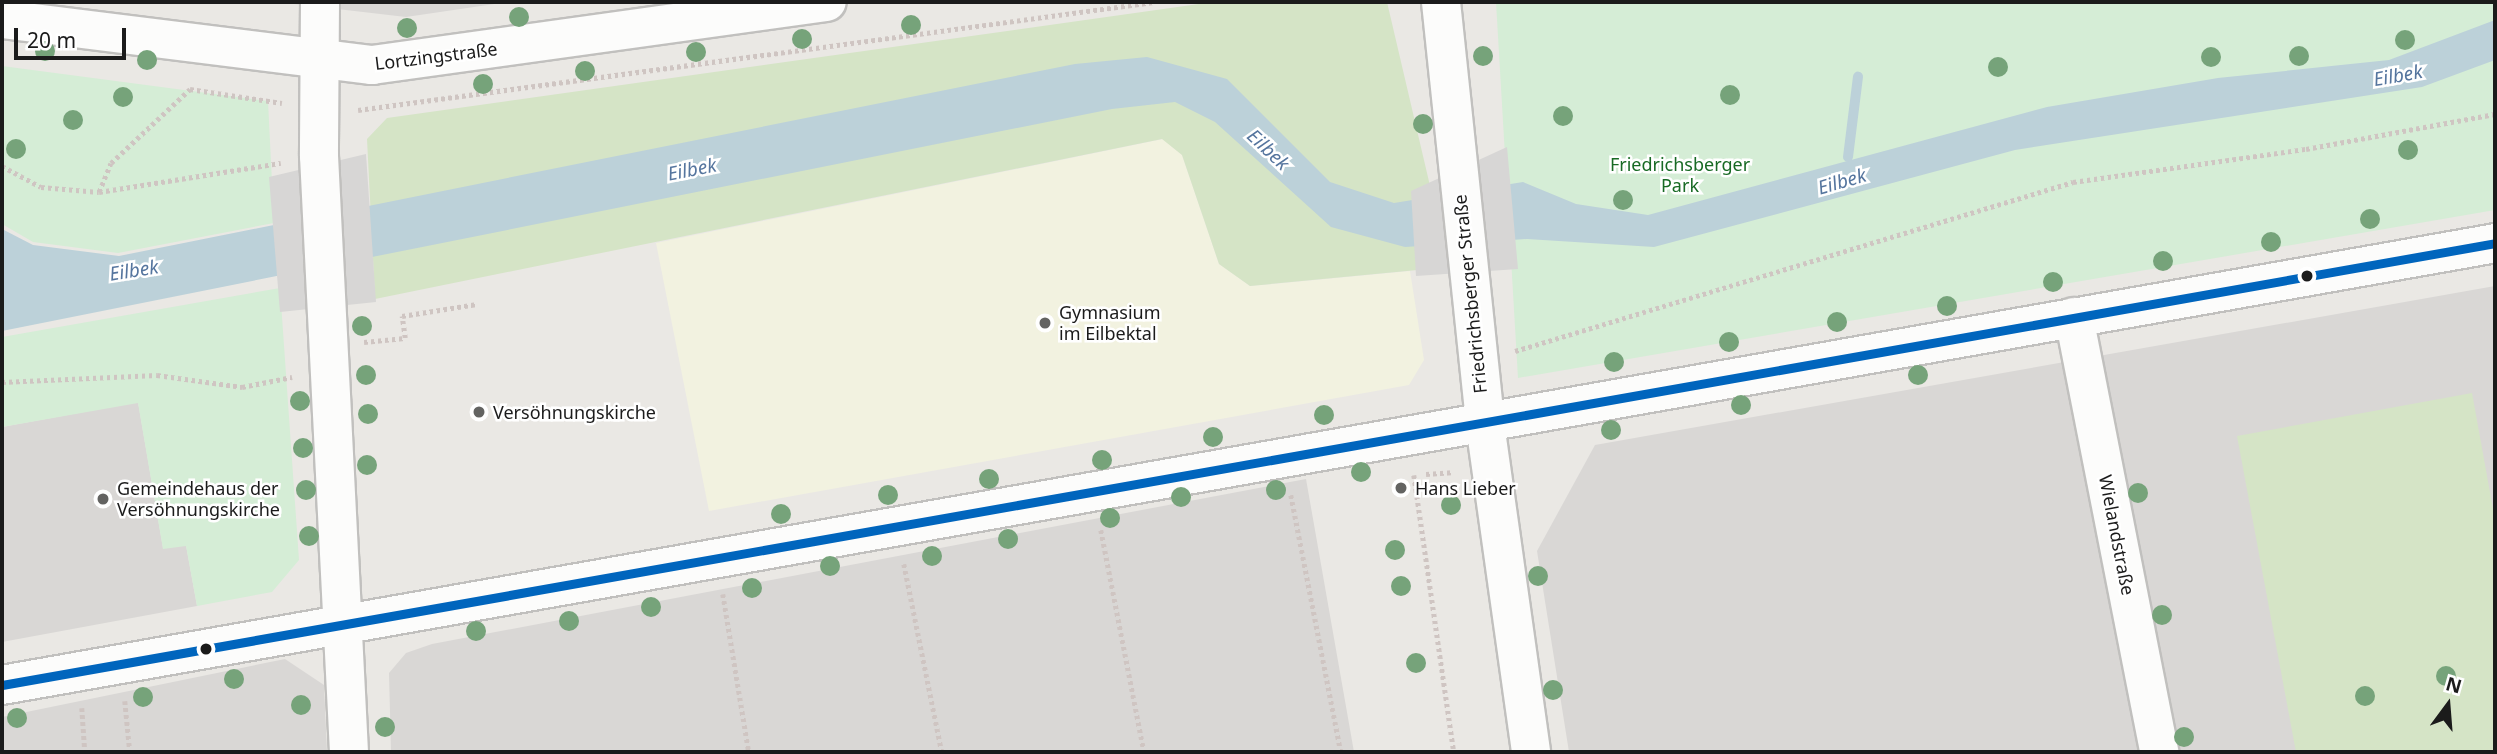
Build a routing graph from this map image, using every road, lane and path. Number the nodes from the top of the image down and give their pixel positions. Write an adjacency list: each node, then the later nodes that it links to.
1 (320, 2): 7 (street)
2 (827, 2): 5 (street, Lortzingstraße)
3 (1154, 2): 9 (path)
4 (1441, 2): 17 (street, Friedrichsberger Straße)
5 (590, 18): 7 (street, Lortzingstraße)
6 (2, 19): 7 (street, Lortzingstraße)
7 (319, 60): 9 (street)
8 (2495, 114): 17 (path)
9 (319, 116): 10 (street); 12 (path)
10 (320, 160): 12 (path); 16 (street)
11 (2, 166): 12 (path)
12 (99, 192)
13 (2495, 243): 15 (street)
14 (477, 304): 16 (path)
15 (2074, 317): 19 (street); 36 (street, Wielandstraße)
16 (329, 361): 18 (path); 25 (street)
17 (1478, 363): 19 (street, Friedrichsberger Straße)
18 (2, 382)
19 (1485, 424): 20 (street); 21 (street, Friedrichsberger Straße)
20 (1283, 453): 22 (street); 33 (path)
21 (1491, 469): 34 (path); 35 (street, Friedrichsberger Straße)
22 (1093, 490): 23 (street); 32 (path)
23 (897, 526): 24 (street); 31 (path)
24 (717, 560): 25 (street); 30 (path)
25 (342, 625): 26 (street); 29 (street)
26 (122, 661): 27 (street); 28 (path)
27 (2, 685)
28 (130, 752)
29 (349, 752)
30 (749, 752)
31 (942, 752)
32 (1144, 752)
33 (1341, 752)
34 (1454, 752)
35 (1531, 752)
36 (2159, 752)

